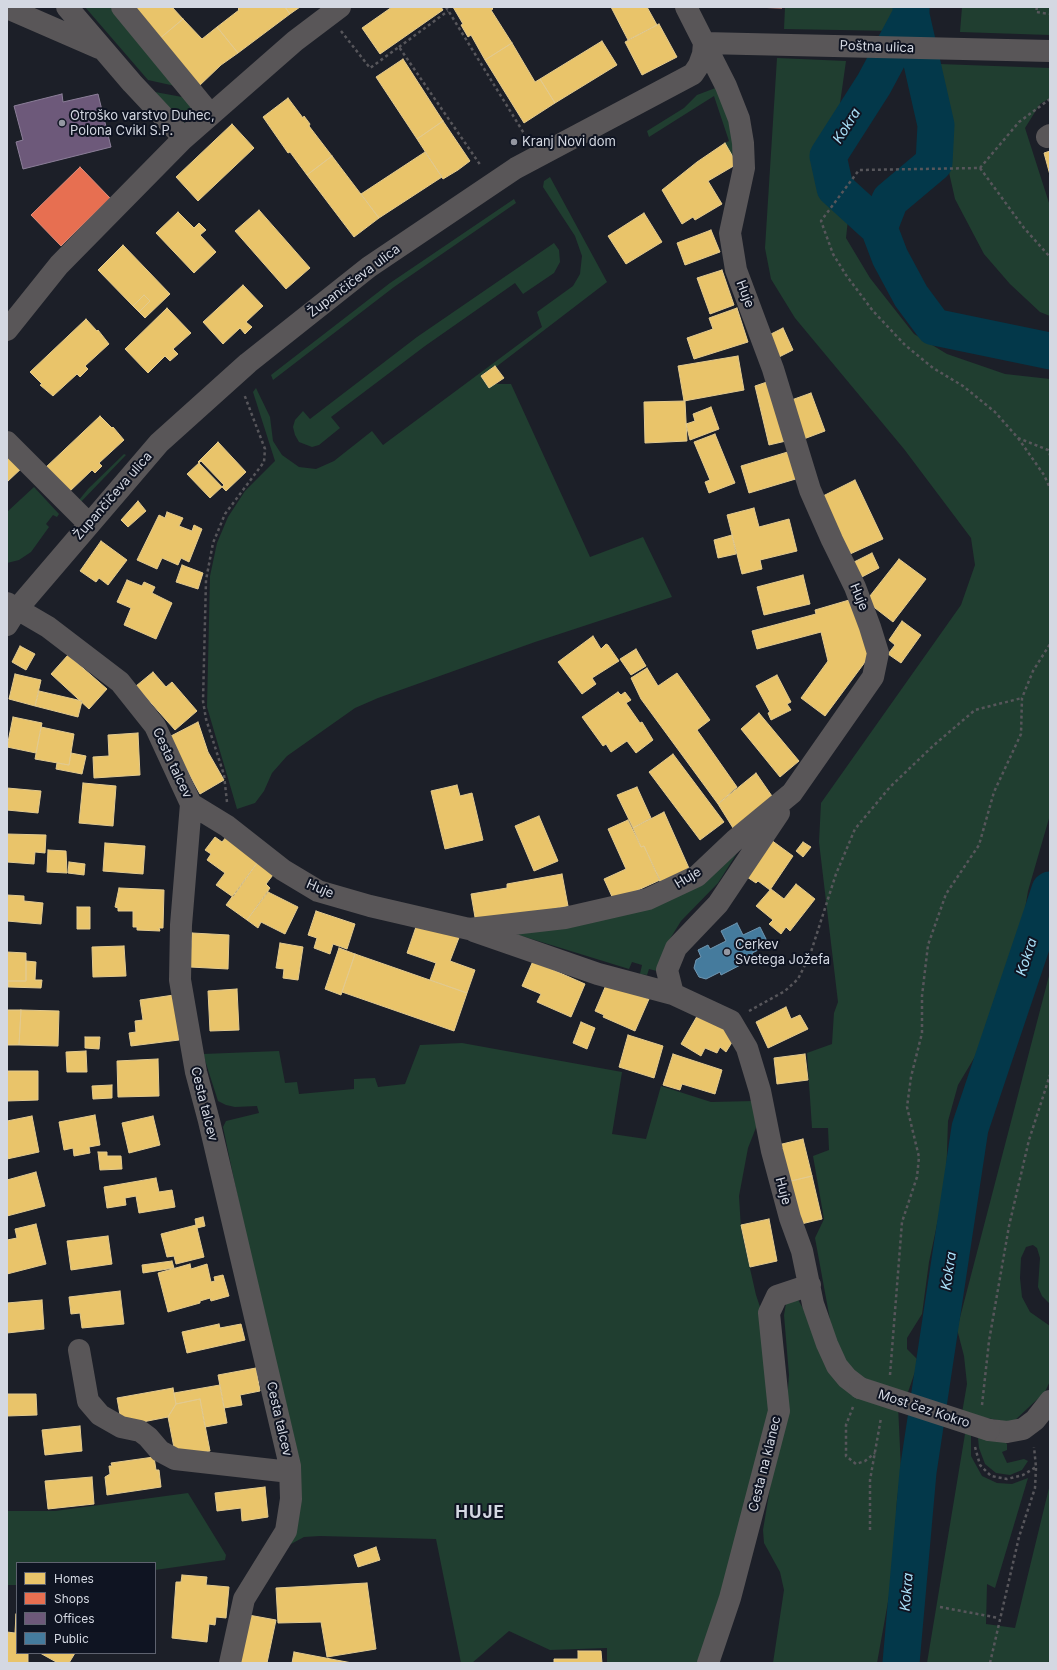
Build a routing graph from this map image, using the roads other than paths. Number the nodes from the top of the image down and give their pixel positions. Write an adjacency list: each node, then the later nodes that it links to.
1 (68, 7): 7 (street)
2 (122, 7): 9 (street)
3 (340, 7): 9 (street)
4 (686, 7): 6 (street)
5 (7, 8): 7 (street)
6 (704, 43): 8 (street, Poštna ulica); 13 (street, Župančičeva ulica); 15 (street, Huje)
7 (104, 50): 10 (street)
8 (1050, 51)
9 (210, 114): 11 (street)
10 (178, 132)
11 (7, 330)
12 (7, 442): 13 (street)
13 (88, 523): 14 (street, Župančičeva ulica)
14 (10, 612): 16 (street, Cesta talcev)
15 (792, 793): 17 (street, Huje); 18 (street)
16 (191, 804): 17 (street, Huje); 23 (street, Cesta talcev)
17 (469, 929): 18 (street, Huje)
18 (673, 994): 19 (street, Huje)
19 (810, 1285): 21 (street, Huje); 25 (street, Cesta na klanec)
20 (79, 1350): 23 (street)
21 (860, 1388): 22 (street, Most čez Kokro, bridge)
22 (1050, 1401)
23 (290, 1472): 24 (street, Cesta talcev)
24 (230, 1663)
25 (708, 1663)

